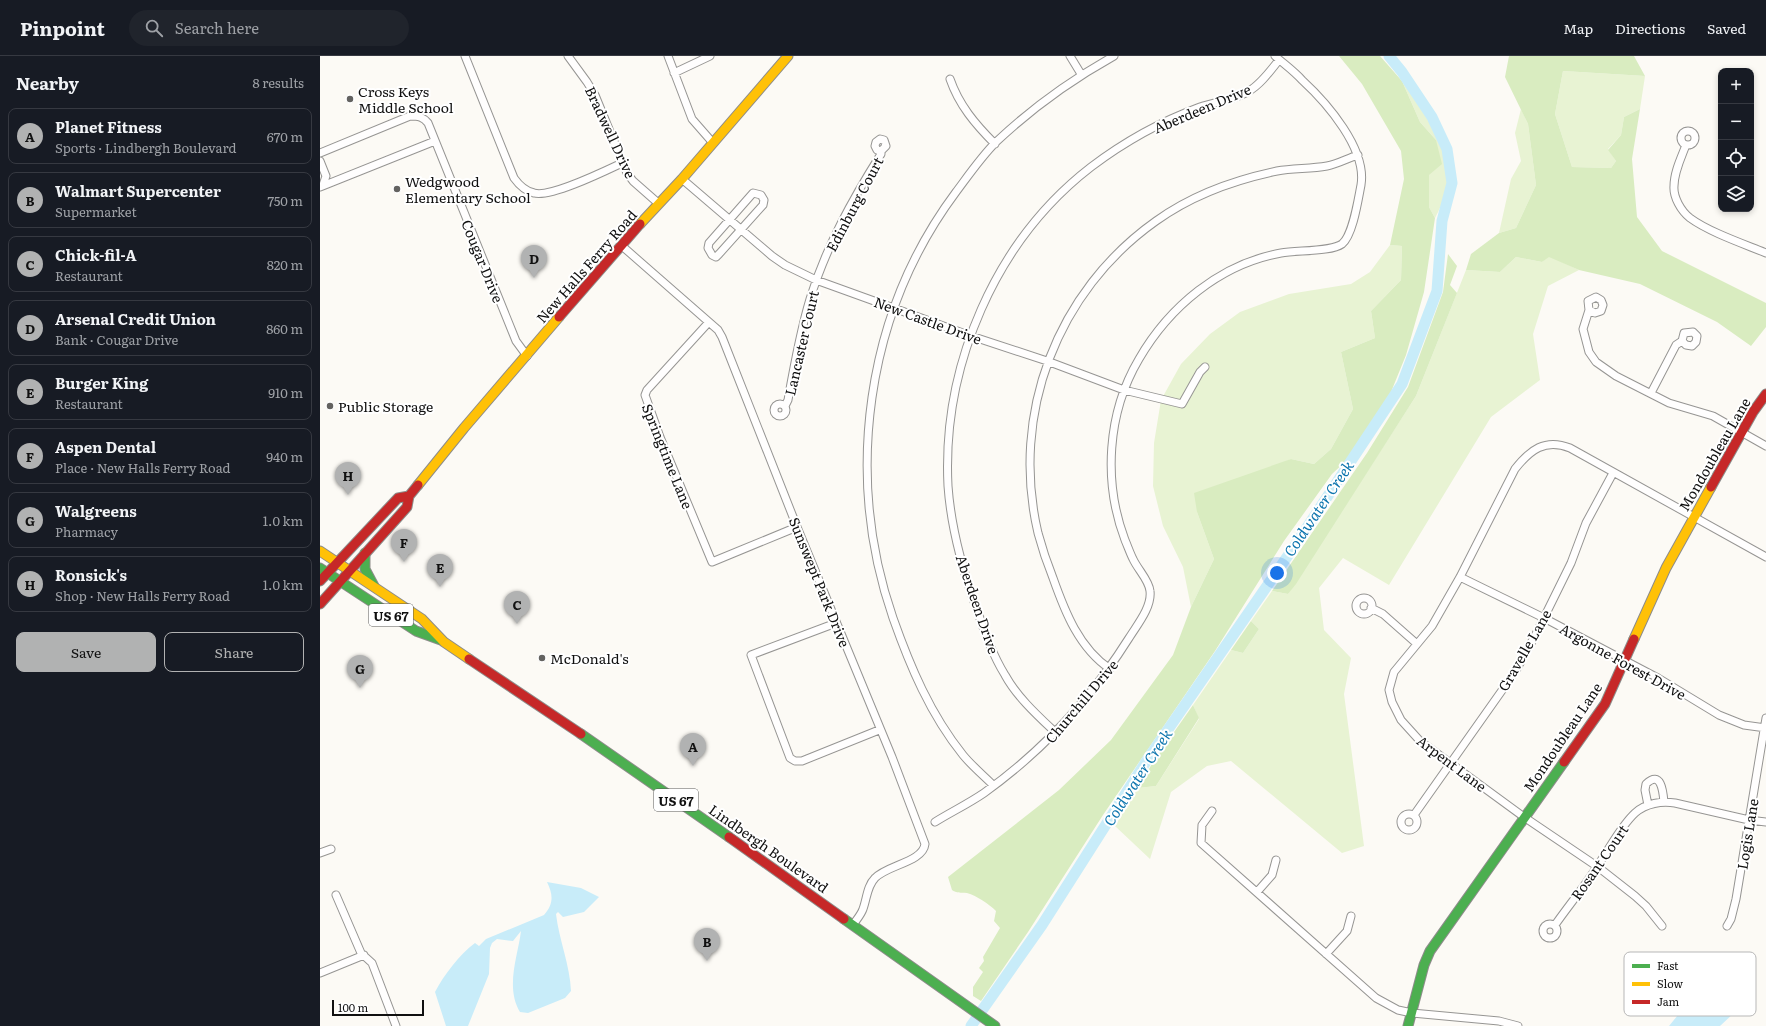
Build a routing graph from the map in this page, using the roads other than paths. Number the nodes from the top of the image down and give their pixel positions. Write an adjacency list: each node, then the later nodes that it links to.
1 (465, 56): 20 (street)
2 (568, 56): 20 (street, Bradwell Drive)
3 (668, 56): 9 (street)
4 (710, 56): 9 (street)
5 (788, 56): 13 (main road, New Halls Ferry Road)
6 (1070, 56): 10 (street)
7 (1114, 56): 10 (street)
8 (1277, 58): 18 (street); 32 (street, Aberdeen Drive)
9 (674, 73): 13 (street)
10 (1081, 74): 14 (street)
11 (950, 79): 14 (street)
12 (435, 141): 17 (street, Cougar Drive); 22 (street); 34 (street, Cougar Drive)
13 (713, 143): 21 (main road, New Halls Ferry Road)
14 (995, 144): 29 (street)
15 (1686, 145): 27 (street)
16 (882, 151): 28 (street, Edinburg Court)
17 (320, 153)
18 (1358, 155): 35 (street); 37 (street, Churchill Drive)
19 (320, 161): 22 (street)
20 (622, 163): 23 (street, Bradwell Drive)
21 (682, 179): 23 (main road, New Halls Ferry Road); 24 (street, New Castle Drive)
22 (322, 186)
23 (658, 204): 26 (main road, New Halls Ferry Road)
24 (730, 218): 25 (street, New Castle Drive); 25 (street); 25 (street)
25 (742, 230): 28 (street, New Castle Drive)
26 (622, 246): 31 (street, Sunswept Park Drive); 34 (main road, New Halls Ferry Road)
27 (1766, 253)
28 (816, 280): 29 (street, New Castle Drive); 40 (street, Lancaster Court)
29 (894, 308): 32 (street, New Castle Drive); 70 (street)
30 (1589, 310): 38 (street)
31 (709, 322): 46 (street, Sunswept Park Drive); 46 (street, Springtime Lane)
32 (971, 336): 35 (street, New Castle Drive); 68 (street, Aberdeen Drive)
33 (1682, 341): 38 (street)
34 (527, 356): 44 (main road, New Halls Ferry Road)
35 (1047, 361): 37 (street, New Castle Drive); 64 (street)
36 (1205, 367): 37 (street, New Castle Drive)
37 (1124, 390): 64 (street, Churchill Drive)
38 (1651, 393): 41 (street)
39 (1766, 394): 41 (main road, Mondoubleau Lane)
40 (785, 406)
41 (1742, 432): 42 (street); 45 (main road, Mondoubleau Lane)
42 (1766, 446)
43 (1613, 473): 45 (street); 53 (street, Arpent Lane); 59 (street, Gravelle Lane)
44 (409, 496): 48 (main road, New Halls Ferry Road); 50 (main road, New Halls Ferry Road)
45 (1694, 517): 49 (street); 63 (main road, Mondoubleau Lane)
46 (797, 527): 60 (street, Sunswept Park Drive)
47 (320, 552): 50 (main road, US 67)
48 (365, 553): 52 (main road, New Halls Ferry Road); 56 (main road)
49 (1766, 557)
50 (337, 563): 51 (main road, New Halls Ferry Road); 52 (main road, US 67)
51 (324, 570): 54 (main road, New Halls Ferry Road); 55 (main road, Lindbergh Boulevard / US 67)
52 (349, 571): 55 (main road, New Halls Ferry Road); 56 (main road, US 67)
53 (1460, 578): 59 (street, Argonne Forest Drive); 62 (street, Arpent Lane)
54 (320, 581)
55 (340, 582): 57 (main road, New Halls Ferry Road); 61 (main road, Lindbergh Boulevard / US 67)
56 (376, 588): 61 (main road, Lindbergh Boulevard / US 67)
57 (320, 604)
58 (1371, 608): 62 (street)
59 (1544, 618): 63 (street, Argonne Forest Drive); 69 (street, Gravelle Lane)
60 (836, 623): 67 (street, Sunswept Park Drive); 67 (street)
61 (444, 642): 86 (main road, Lindbergh Boulevard / US 67)
62 (1417, 644): 69 (street, Arpent Lane)
63 (1626, 661): 66 (street, Argonne Forest Drive); 75 (main road, Mondoubleau Lane)
64 (1110, 669): 68 (street, Churchill Drive)
65 (1766, 718): 66 (street, Logis Lane)
66 (1765, 728): 76 (street, Logis Lane)
67 (879, 730): 86 (street, Sunswept Park Drive)
68 (1056, 733): 70 (street, Churchill Drive)
69 (1450, 762): 74 (street, Gravelle Lane); 75 (street, Arpent Lane)
70 (993, 785): 77 (street, Churchill Drive)
71 (1664, 802): 72 (street, Rosant Court); 72 (street); 76 (street, Rosant Court)
72 (1648, 805): 82 (street, Rosant Court)
73 (1212, 811): 83 (street)
74 (1414, 815)
75 (1524, 817): 82 (street, Arpent Lane); 93 (main road, Mondoubleau Lane)
76 (1749, 820): 78 (street, Rosant Court); 89 (street, Logis Lane)
77 (935, 822)
78 (1766, 822)
79 (331, 849): 80 (street)
80 (320, 853)
81 (1276, 860): 83 (street)
82 (1598, 867): 87 (street, Rosant Court); 88 (street, Arpent Lane)
83 (1257, 892): 90 (street)
84 (336, 895): 91 (street)
85 (1351, 916): 90 (street)
86 (853, 925): 95 (main road, Lindbergh Boulevard / US 67)
87 (1555, 925)
88 (1662, 926)
89 (1727, 926)
90 (1326, 954): 93 (street)
91 (364, 955): 92 (street); 94 (street)
92 (320, 974)
93 (1412, 1014): 96 (main road, Mondoubleau Lane); 97 (street)
94 (396, 1026)
95 (995, 1026)
96 (1408, 1026)
97 (1518, 1026)

